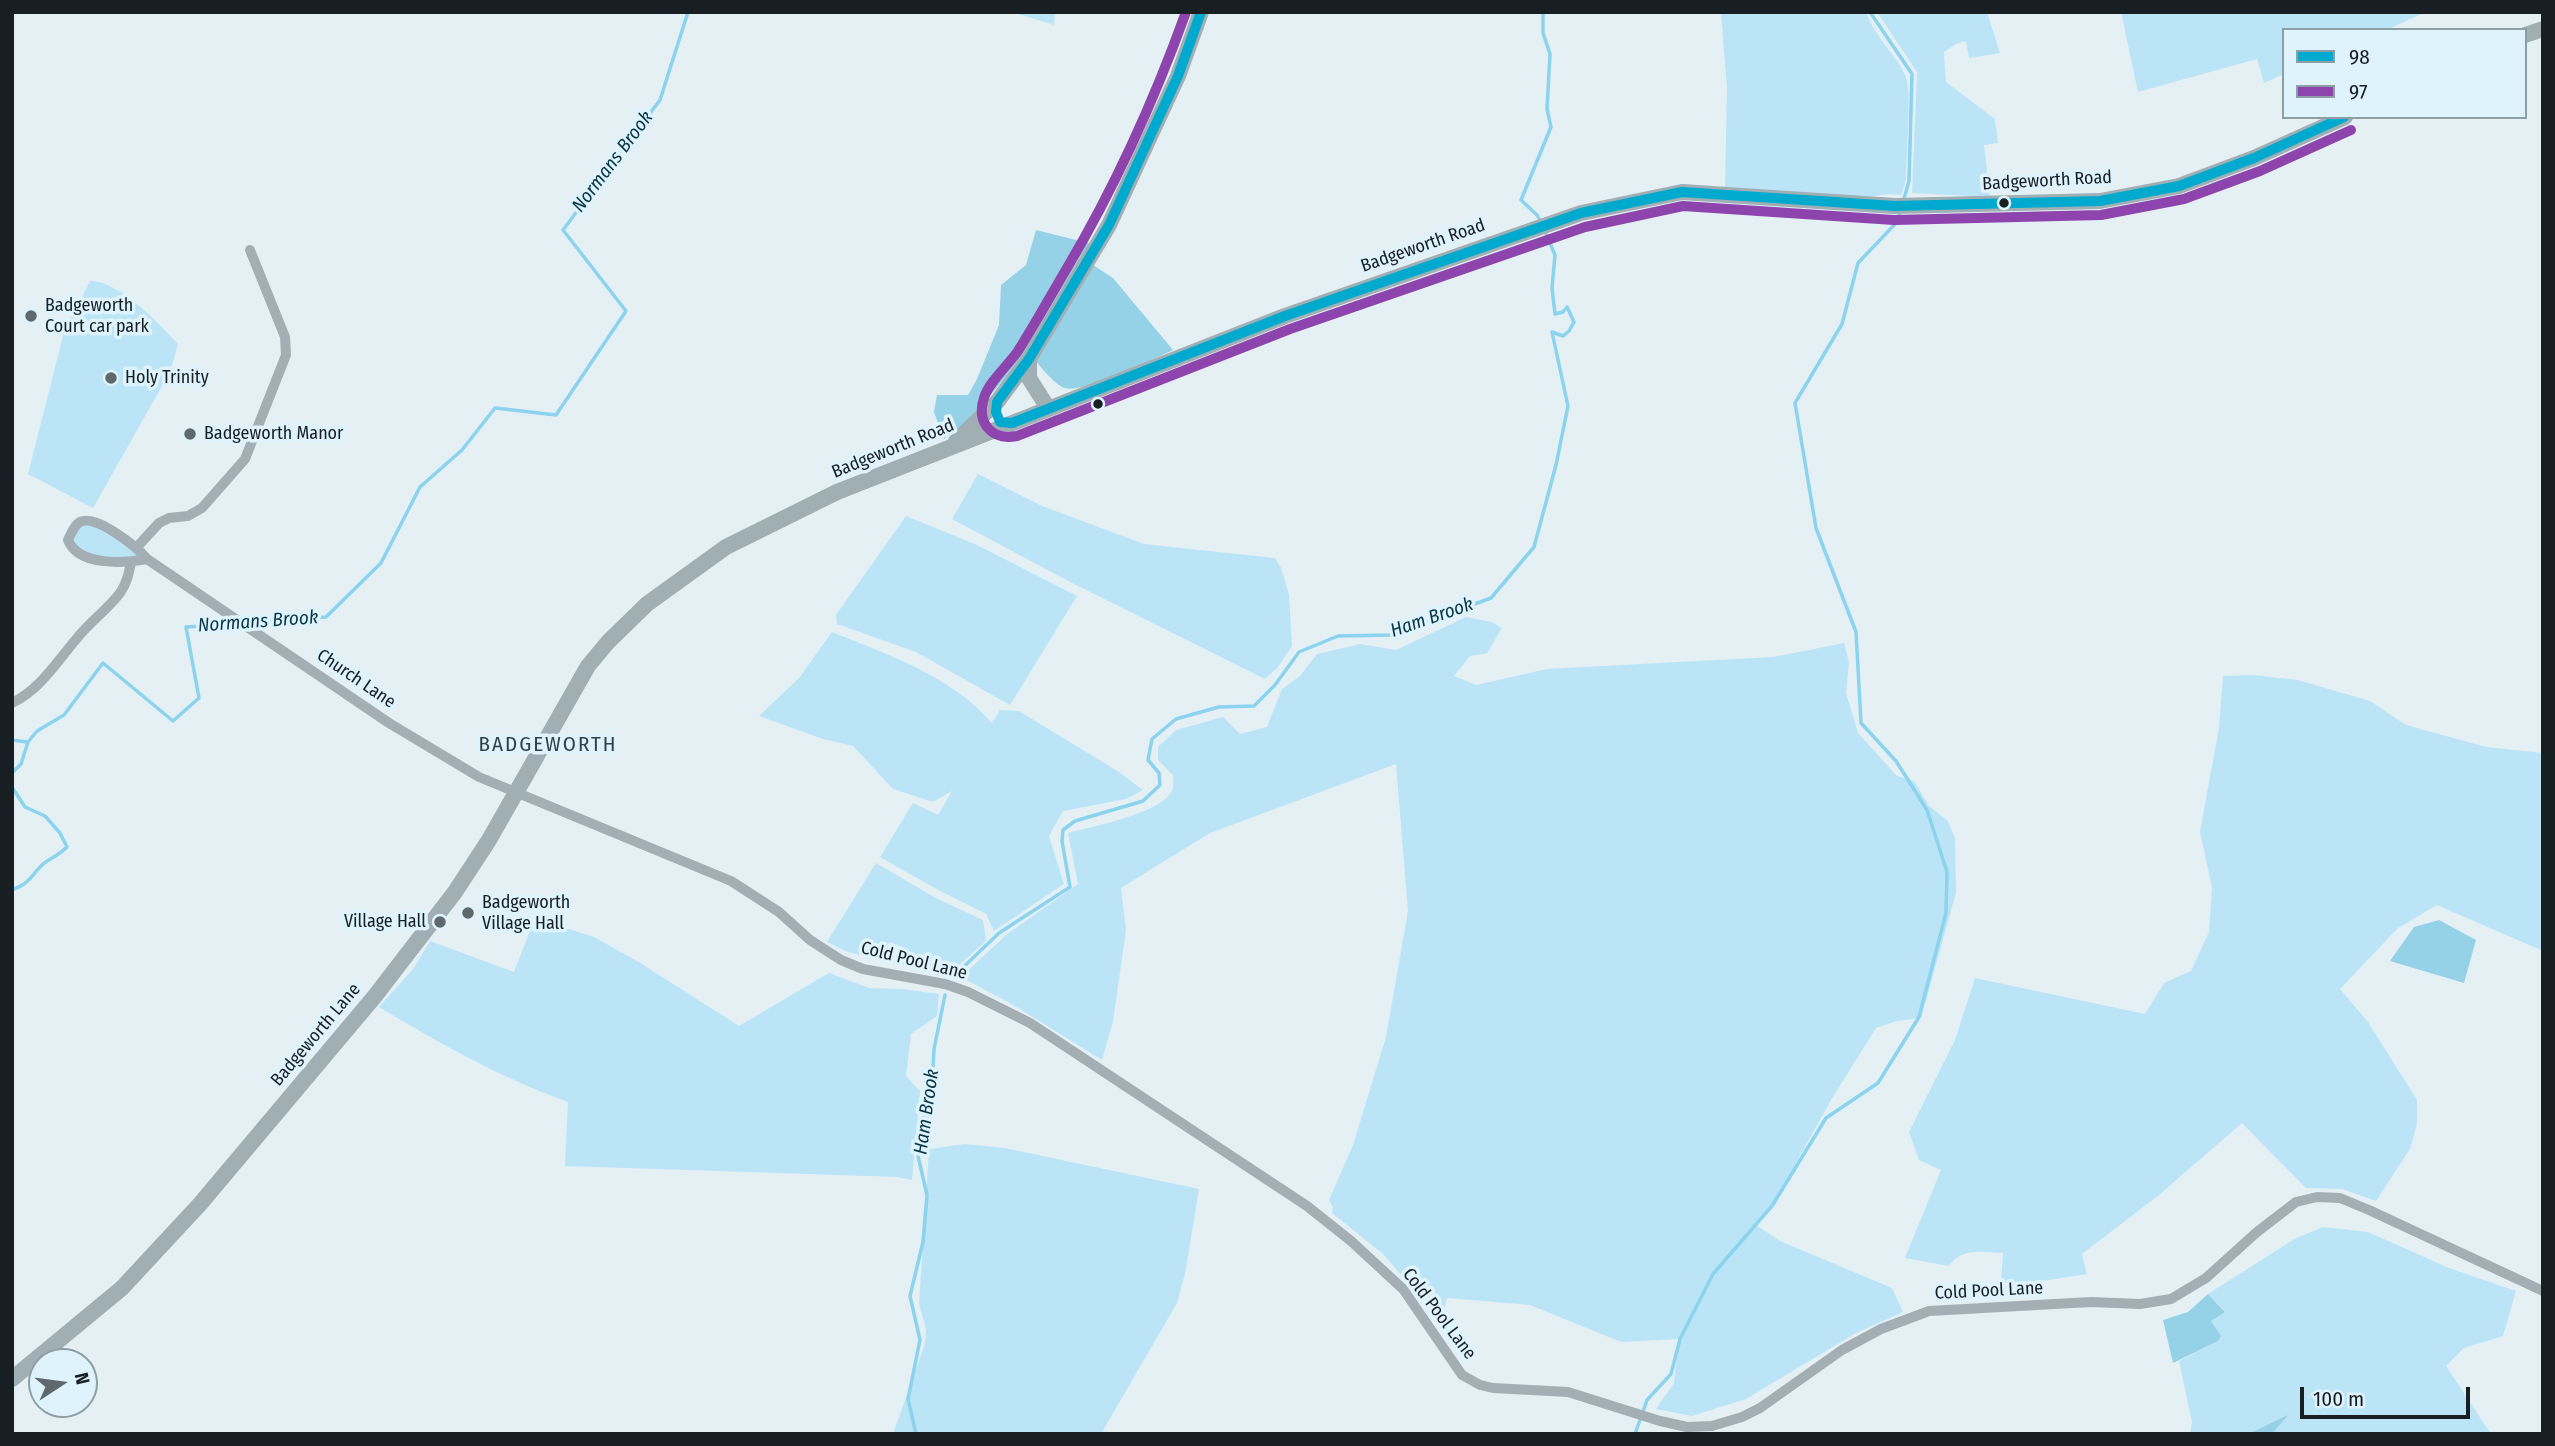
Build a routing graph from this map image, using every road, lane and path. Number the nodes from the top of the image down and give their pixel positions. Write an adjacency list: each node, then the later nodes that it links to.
1 (1201, 12): 4 (street)
2 (2341, 119): 6 (street, Badgeworth Road)
3 (250, 250): 9 (street)
4 (1029, 359): 5 (street); 6 (street)
5 (997, 402): 7 (street); 8 (street)
6 (1048, 408): 7 (street, Badgeworth Road)
7 (1012, 423): 8 (street, Badgeworth Road)
8 (952, 446): 12 (street, Badgeworth Road)
9 (137, 547): 10 (street, Church Lane); 11 (street, Church Lane)
10 (148, 559): 11 (street, Church Lane); 14 (street, Church Lane)
11 (131, 562): 13 (street)
12 (588, 666): 14 (street, Badgeworth Lane)
13 (12, 703)
14 (516, 793): 15 (street, Cold Pool Lane); 16 (street, Badgeworth Lane)
15 (2543, 1291)
16 (12, 1379)

